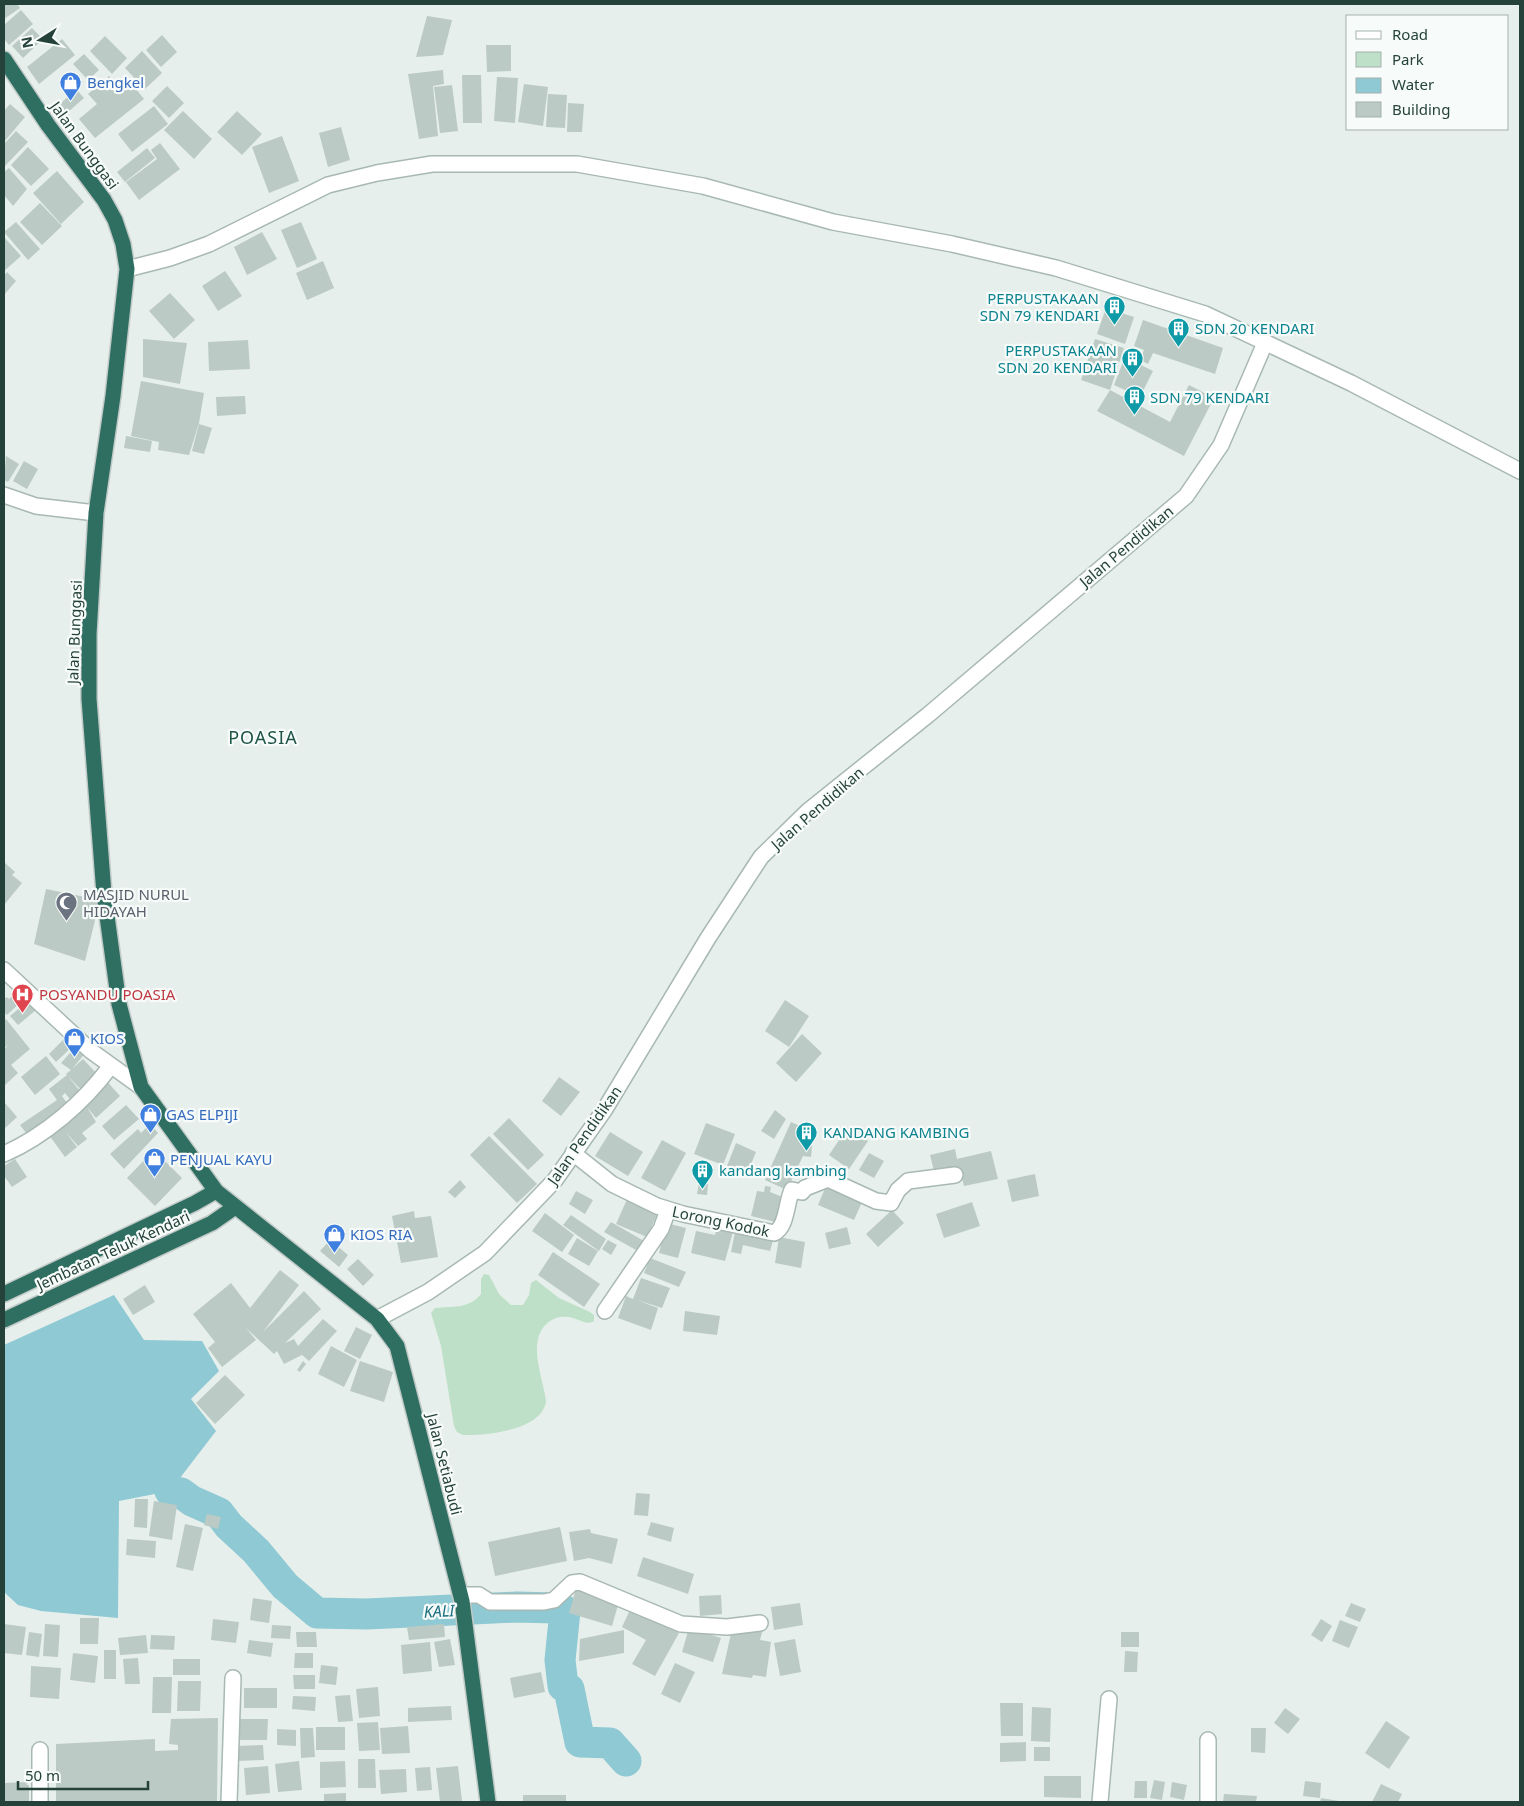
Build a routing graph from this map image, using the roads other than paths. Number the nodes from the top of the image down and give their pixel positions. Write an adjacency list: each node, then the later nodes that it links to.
1 (4, 59): 2 (highway, Jalan Bunggasi)
2 (127, 269): 3 (street); 6 (highway, Jalan Bunggasi)
3 (1265, 344): 4 (street); 10 (street, Jalan Pendidikan)
4 (1520, 472)
5 (4, 495): 6 (street)
6 (96, 513): 9 (highway, Jalan Bunggasi)
7 (4, 970): 8 (street)
8 (110, 1067): 9 (street); 11 (street)
9 (141, 1087): 13 (highway, Jalan Bunggasi)
10 (573, 1153): 15 (street, Lorong Kodok); 18 (street, Jalan Pendidikan)
11 (4, 1154)
12 (955, 1174): 15 (street, Lorong Kodok)
13 (216, 1191): 14 (highway, Jalan Bunggasi); 16 (highway, Jembatan Teluk Kendari)
14 (235, 1207): 18 (highway, Jalan Setiabudi); 19 (highway, Jembatan Teluk Kendari)
15 (668, 1210): 17 (street)
16 (4, 1294)
17 (605, 1312)
18 (377, 1319): 20 (highway, Jalan Setiabudi)
19 (4, 1320)
20 (463, 1604): 21 (street); 28 (highway, Jalan Setiabudi)
21 (760, 1623)
22 (233, 1678): 27 (street)
23 (1109, 1699): 29 (street)
24 (1208, 1740): 30 (street)
25 (40, 1750): 26 (street)
26 (40, 1802)
27 (229, 1802)
28 (488, 1802)
29 (1100, 1802)
30 (1208, 1802)

